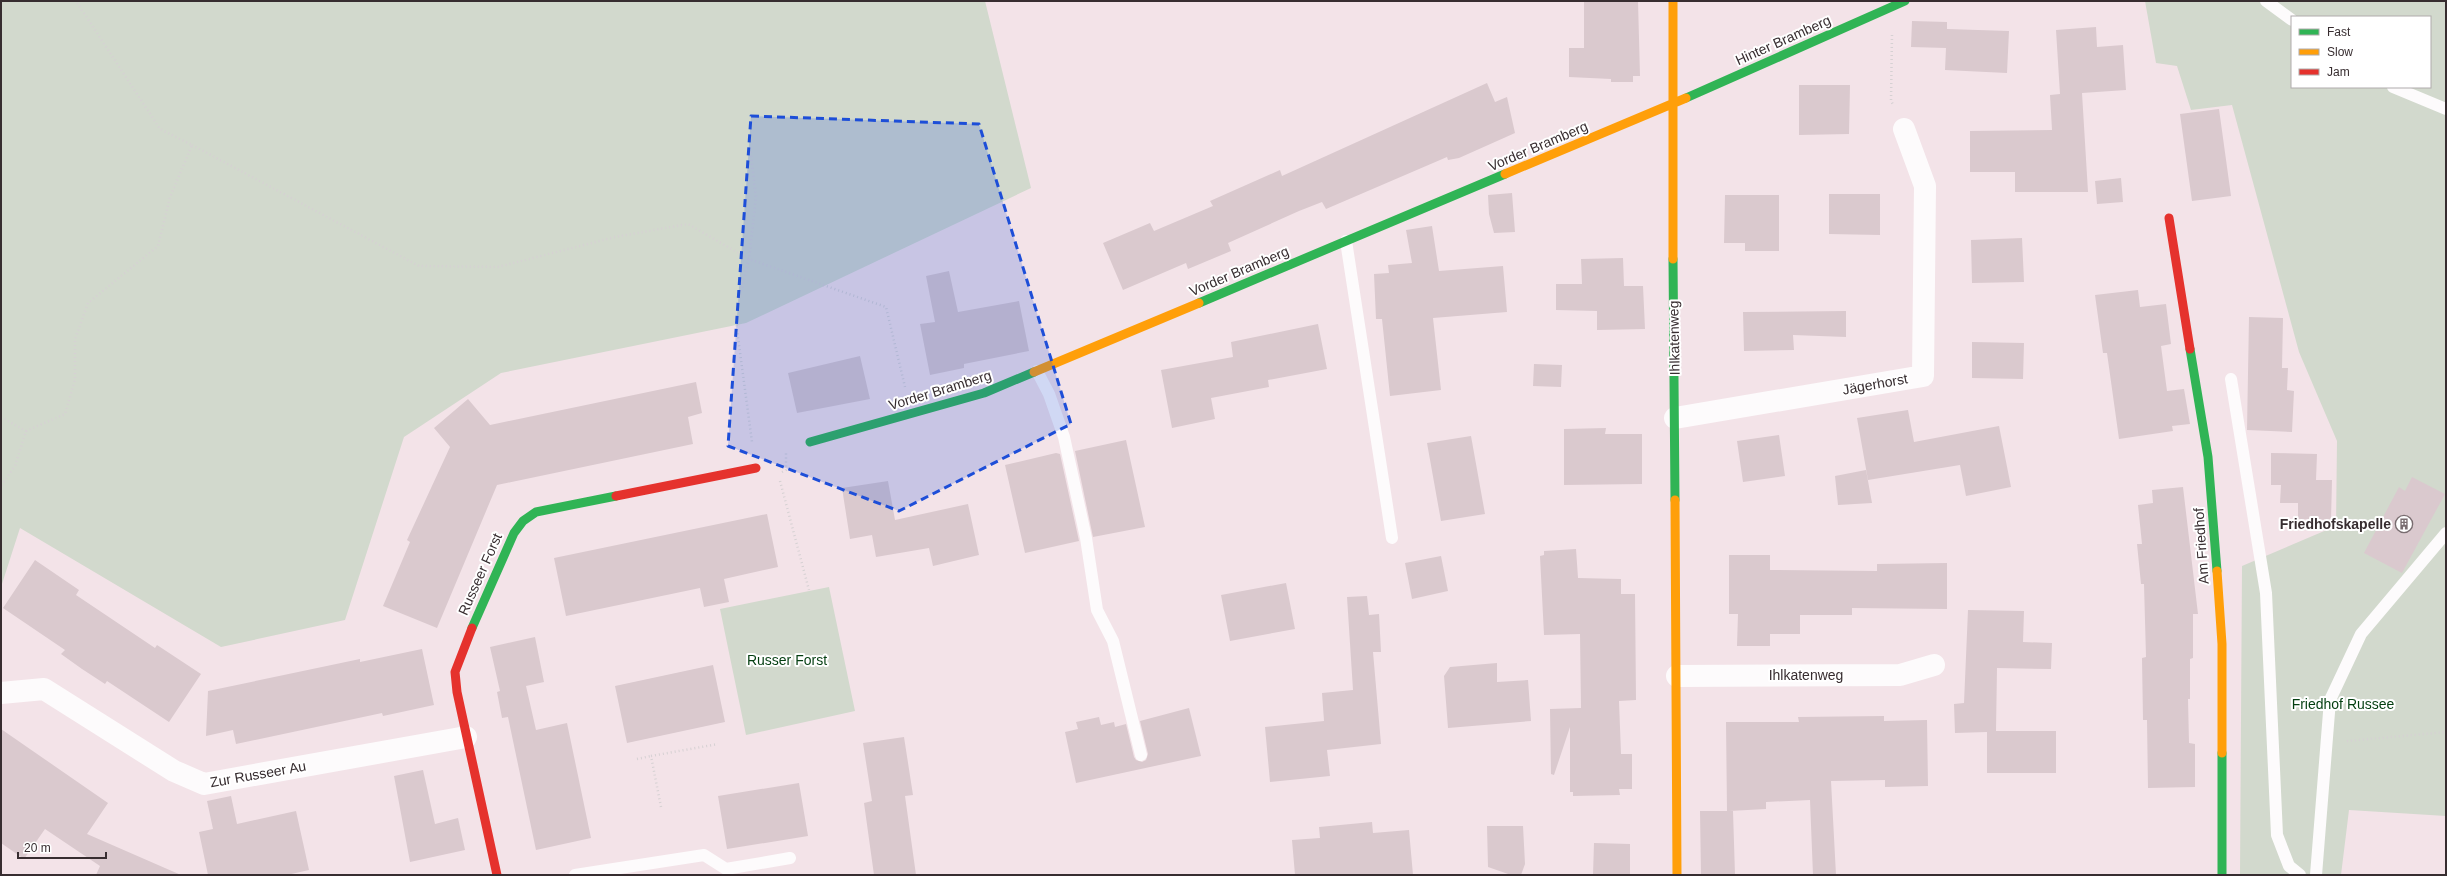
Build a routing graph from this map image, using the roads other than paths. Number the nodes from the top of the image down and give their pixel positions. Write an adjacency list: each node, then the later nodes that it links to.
1 (1673, 1): 6 (street, Ihlkatenweg)
2 (1905, 1): 6 (street, Hinter Bramberg)
3 (2266, 1): 4 (lane)
4 (2291, 19)
5 (2395, 88): 7 (lane)
6 (1672, 104): 10 (street, Vorder Bramberg); 13 (street, Ihlkatenweg)
7 (2446, 109)
8 (1904, 129): 13 (street, Jägerhorst)
9 (2169, 218): 27 (street, Am Friedhof)
10 (1346, 241): 11 (street, Vorder Bramberg); 17 (lane)
11 (1037, 371): 14 (street, Vorder Bramberg); 22 (lane)
12 (2231, 379): 28 (lane)
13 (1675, 418): 19 (street, Ihlkatenweg)
14 (810, 442)
15 (756, 468): 21 (street, Russeer Forst)
16 (2446, 533): 29 (lane)
17 (1392, 538)
18 (1934, 665): 19 (street, Ihlkatenweg)
19 (1677, 676): 26 (street, Ihlkatenweg)
20 (1, 693): 21 (street, Zur Russeer Au)
21 (466, 737): 24 (street, Russeer Forst)
22 (1140, 755)
23 (790, 858): 25 (lane)
24 (497, 875)
25 (575, 875)
26 (1678, 875)
27 (2222, 875)
28 (2300, 875)
29 (2316, 875)

